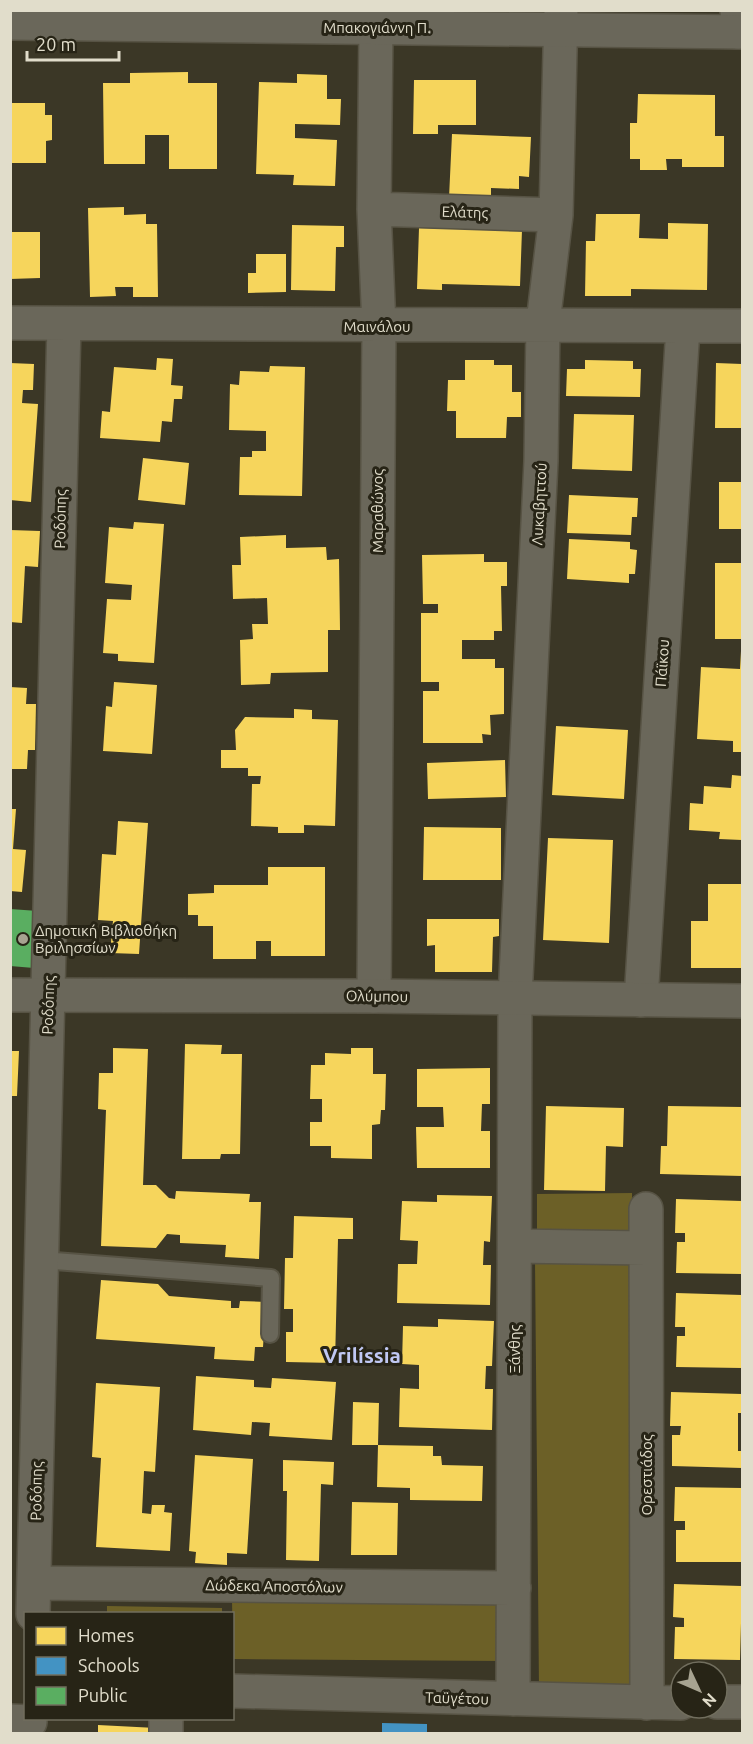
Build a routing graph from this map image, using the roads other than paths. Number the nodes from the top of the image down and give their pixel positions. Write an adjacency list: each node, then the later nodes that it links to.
1 (561, 20): 3 (street, Μπακογιάννη Π.); 4 (street, Μπακογιάννη Π.); 6 (street, Λυκαβηττού)
2 (10, 23): 4 (street, Μπακογιάννη Π.)
3 (739, 25)
4 (376, 27): 5 (street, Μαραθώνος)
5 (374, 209): 6 (street, Ελάτης); 10 (street, Μαραθώνος)
6 (556, 215): 8 (street, Λυκαβηττού)
7 (10, 323): 9 (street, Μαινάλου)
8 (543, 323): 10 (street, Μαινάλου); 12 (street, Μαινάλου); 16 (street, Λυκαβηττού)
9 (64, 324): 10 (street, Μαινάλου); 14 (street, Ροδόπης)
10 (378, 326): 15 (street, Μαραθώνος)
11 (742, 326): 12 (street, Μαινάλου)
12 (683, 327): 17 (street, Πάϊκου)
13 (10, 995): 14 (street, Ολύμπου)
14 (48, 995): 15 (street, Ολύμπου); 22 (street, Ροδόπης)
15 (374, 996): 16 (street, Ολύμπου)
16 (516, 998): 17 (street, Ολύμπου); 20 (street, Ξάνθης)
17 (641, 1000): 18 (street, Ολύμπου)
18 (742, 1001)
19 (646, 1209): 21 (street, Ορεστιάδος)
20 (515, 1246): 21 (street); 25 (street, Ξάνθης)
21 (646, 1248): 29 (street, Ορεστιάδος)
22 (42, 1260): 23 (lane); 24 (street, Ροδόπης)
23 (270, 1334)
24 (23, 1510): 26 (street, Ροδόπης)
25 (514, 1588): 26 (street, Δώδεκα Αποστόλων); 28 (street, Ξάνθης)
26 (33, 1598)
27 (234, 1691): 28 (street, Ταϋγέτου)
28 (513, 1700): 29 (street, Ταϋγέτου)
29 (647, 1703): 30 (street, Ταϋγέτου)
30 (669, 1703)

